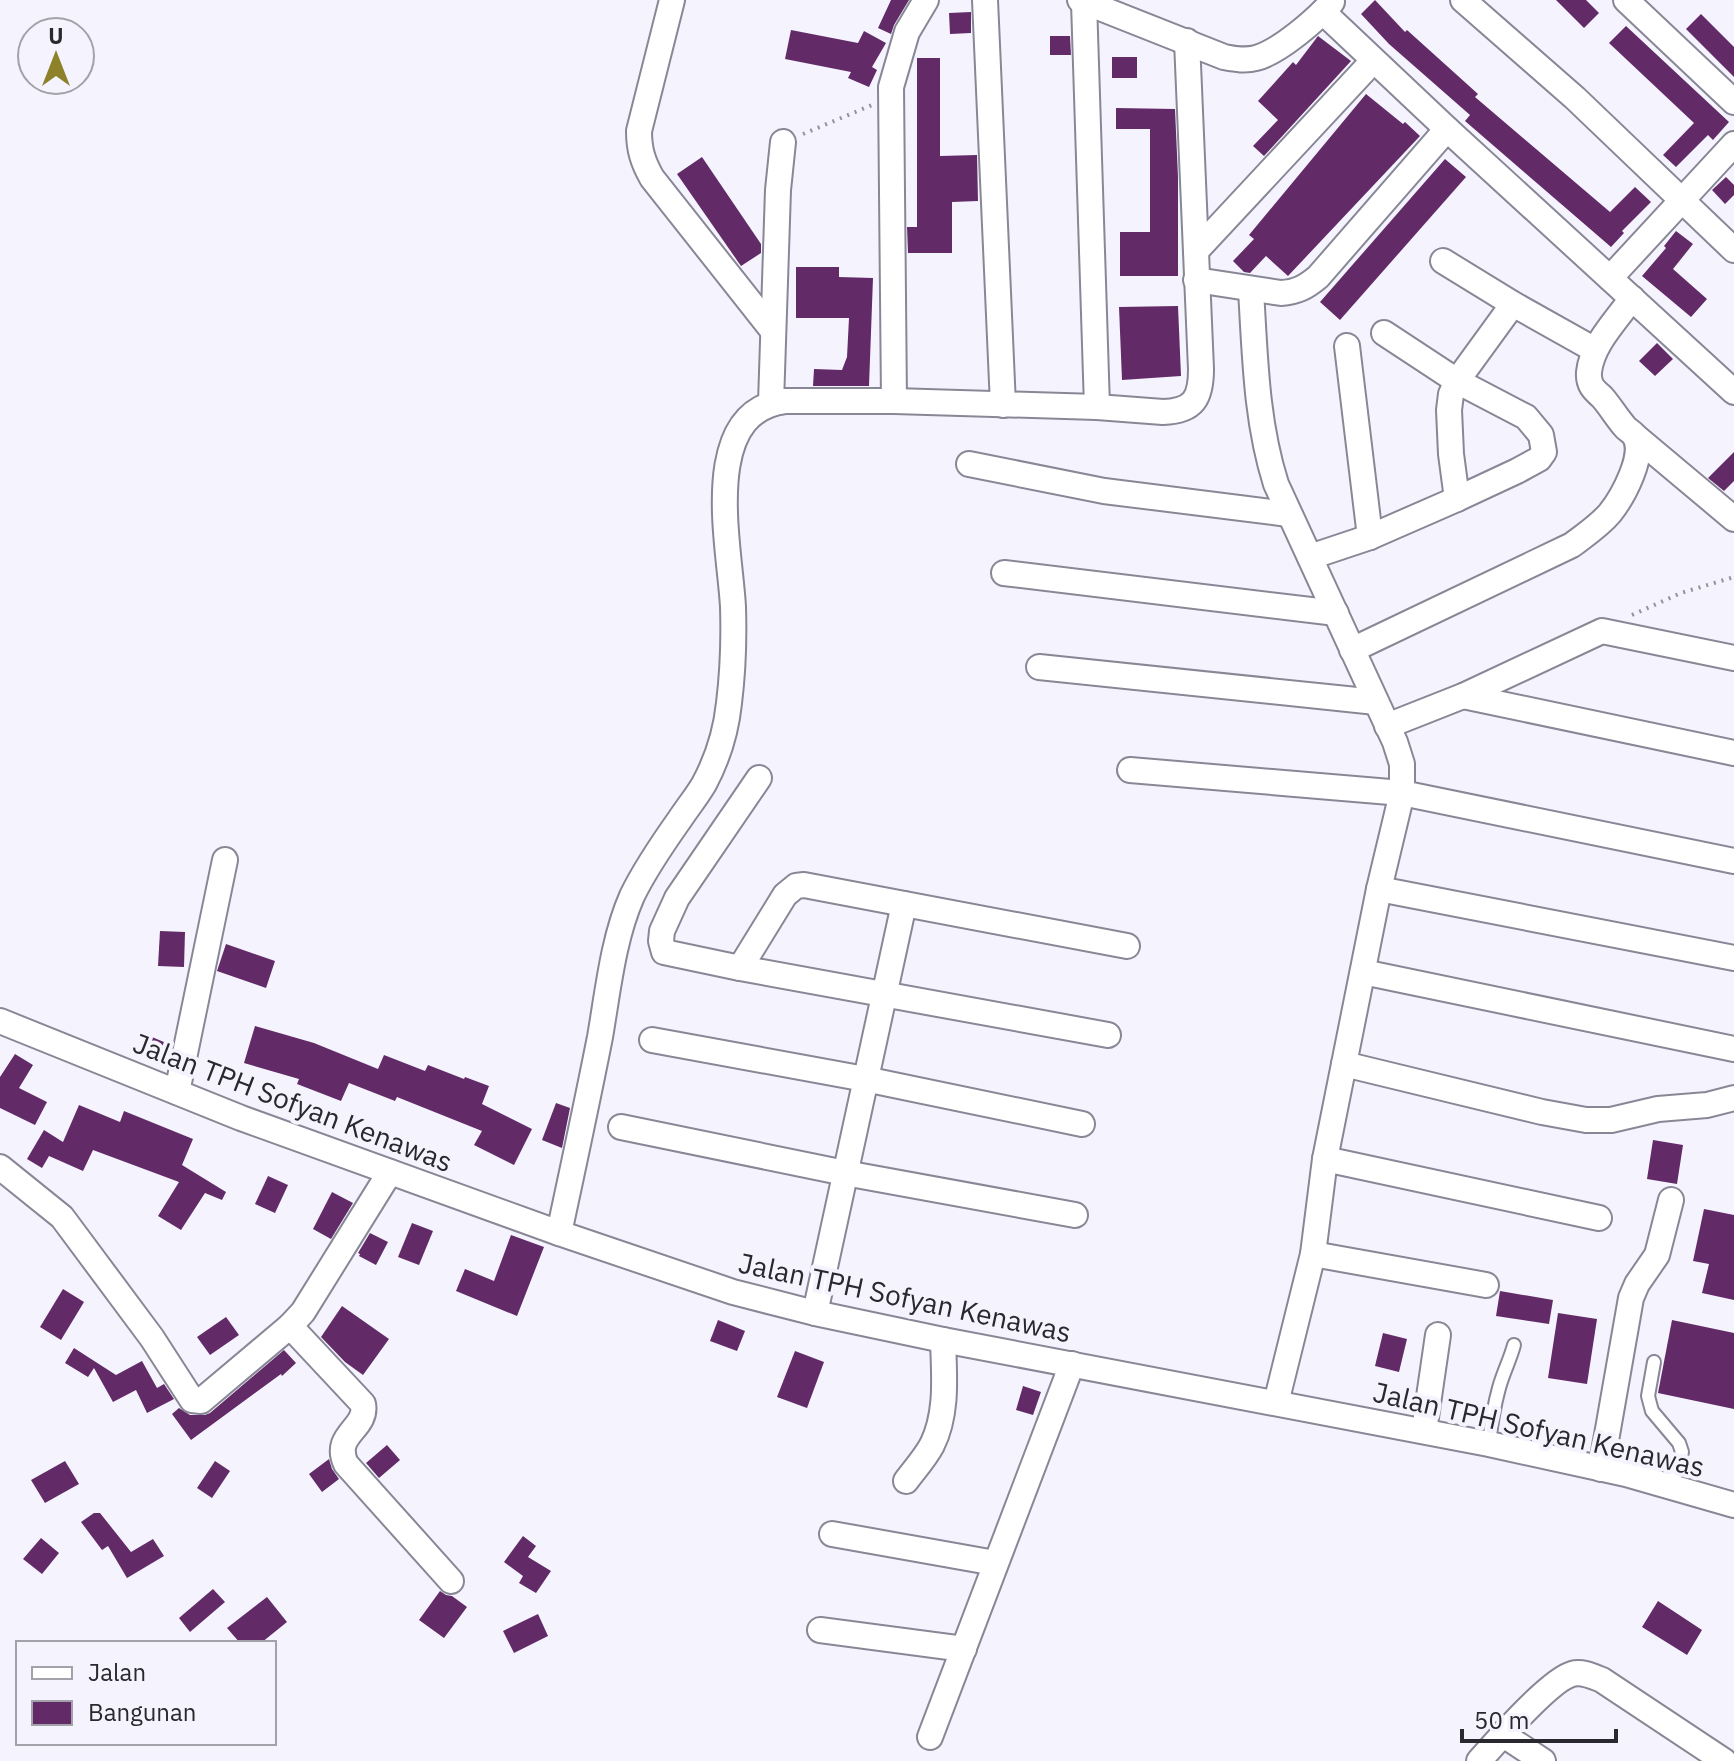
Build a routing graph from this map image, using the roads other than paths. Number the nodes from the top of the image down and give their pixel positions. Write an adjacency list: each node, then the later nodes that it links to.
1 (672, 0): 23 (street)
2 (926, 0): 29 (street)
3 (985, 0): 31 (street)
4 (1463, 0): 14 (street)
5 (1626, 0): 10 (street)
6 (1082, 1): 8 (street); 32 (street)
7 (1328, 6): 8 (street); 9 (street)
8 (1187, 41): 16 (street)
9 (1373, 61): 11 (street); 16 (street)
10 (1734, 102)
11 (1447, 129): 18 (street); 20 (street)
12 (783, 142): 23 (street)
13 (1734, 144): 14 (street)
14 (1682, 200): 15 (street); 18 (street)
15 (1734, 250)
16 (1196, 251): 19 (street)
17 (1443, 261): 22 (street)
18 (1610, 278): 21 (street)
19 (1196, 280): 20 (street); 32 (street)
20 (1251, 290): 36 (street)
21 (1632, 298): 26 (street); 28 (street)
22 (1513, 304): 26 (street); 27 (street)
23 (773, 331): 30 (street)
24 (1384, 333): 27 (street)
25 (1347, 346): 38 (street)
26 (1595, 350): 33 (street)
27 (1457, 381): 35 (street); 35 (street)
28 (1734, 392)
29 (894, 401): 30 (street); 31 (street)
30 (771, 403): 78 (street)
31 (1003, 405): 32 (street)
32 (1097, 407)
33 (1635, 436): 37 (street); 42 (street)
34 (969, 464): 36 (street)
35 (1457, 499): 38 (street)
36 (1288, 514): 39 (street)
37 (1734, 519)
38 (1370, 537): 39 (street)
39 (1310, 557): 41 (street)
40 (1004, 573): 41 (street)
41 (1336, 613): 42 (street)
42 (1352, 650): 46 (street)
43 (1734, 658): 45 (street)
44 (1039, 667): 46 (street)
45 (1463, 696): 47 (street); 48 (street)
46 (1376, 702): 47 (street)
47 (1387, 726): 51 (street)
48 (1734, 753)
49 (1130, 770): 51 (street)
50 (759, 778): 58 (street)
51 (1402, 793): 53 (street); 54 (street)
52 (225, 860): 67 (street)
53 (1734, 861)
54 (1379, 889): 57 (street); 59 (street)
55 (904, 904): 56 (street); 58 (street); 60 (street)
56 (1127, 946)
57 (1734, 958)
58 (740, 968): 60 (street)
59 (1363, 972): 64 (street); 65 (street)
60 (883, 993): 62 (street); 66 (street)
61 (0, 1021): 67 (street, Jalan TPH Sofyan Kenawas)
62 (1108, 1035)
63 (652, 1040): 66 (street)
64 (1734, 1049)
65 (1344, 1064): 68 (street); 71 (street)
66 (865, 1079): 69 (street); 74 (street)
67 (177, 1092): 73 (street, Jalan TPH Sofyan Kenawas)
68 (1734, 1098)
69 (1082, 1124)
70 (621, 1127): 74 (street)
71 (1325, 1159): 77 (street); 79 (street)
72 (0, 1167): 82 (street)
73 (390, 1172): 78 (street, Jalan TPH Sofyan Kenawas); 82 (street)
74 (845, 1173): 76 (street); 81 (street)
75 (1671, 1200): 91 (street)
76 (1075, 1215)
77 (1599, 1218)
78 (559, 1233): 81 (street, Jalan TPH Sofyan Kenawas)
79 (1313, 1254): 80 (street); 88 (street)
80 (1486, 1285)
81 (815, 1313): 84 (street, Jalan TPH Sofyan Kenawas)
82 (290, 1326): 97 (street)
83 (1438, 1335): 89 (street)
84 (943, 1340): 87 (street, Jalan TPH Sofyan Kenawas); 92 (street)
85 (1514, 1345): 90 (lane)
86 (1654, 1362): 93 (lane)
87 (1072, 1364): 88 (street, Jalan TPH Sofyan Kenawas); 96 (street)
88 (1276, 1403): 89 (street, Jalan TPH Sofyan Kenawas)
89 (1424, 1431): 90 (street, Jalan TPH Sofyan Kenawas)
90 (1489, 1444): 91 (street, Jalan TPH Sofyan Kenawas)
91 (1601, 1469): 93 (street, Jalan TPH Sofyan Kenawas)
92 (906, 1481)
93 (1672, 1486): 94 (street, Jalan TPH Sofyan Kenawas)
94 (1734, 1505)
95 (832, 1534): 96 (street)
96 (995, 1563): 99 (street)
97 (451, 1581)
98 (820, 1630): 99 (street)
99 (964, 1649): 101 (street)
100 (1502, 1734): 102 (street); 103 (street); 104 (street)
101 (930, 1737)
102 (1479, 1761)
103 (1543, 1761)
104 (1724, 1761)

